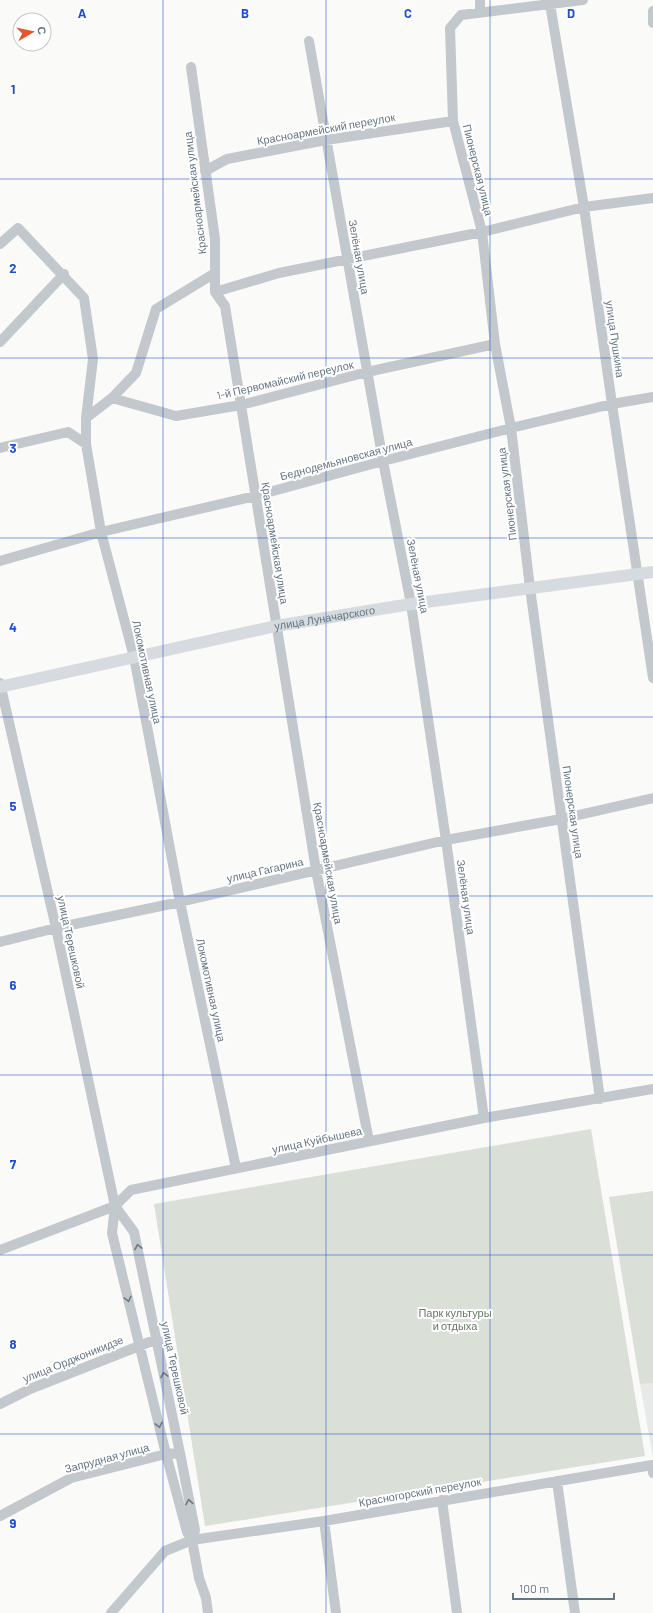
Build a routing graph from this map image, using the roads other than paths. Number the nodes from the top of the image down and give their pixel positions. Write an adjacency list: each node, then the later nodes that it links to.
1 (480, 0): 5 (street)
2 (583, 0): 3 (street, Пионерская улица)
3 (550, 4): 5 (street, Пионерская улица); 13 (street, улица Пушкина)
4 (653, 11): 6 (street)
5 (480, 13): 9 (street, Пионерская улица)
6 (653, 23)
7 (309, 41): 10 (street, Зелёная улица)
8 (191, 67): 11 (street, Красноармейская улица)
9 (453, 121): 10 (street, Красноармейский переулок); 14 (street, Пионерская улица)
10 (326, 140): 11 (street, Красноармейский переулок); 16 (street, Зелёная улица)
11 (205, 171): 17 (street, Красноармейская улица)
12 (653, 198): 13 (street)
13 (584, 207): 14 (street); 25 (street, улица Пушкина)
14 (482, 232): 16 (street); 21 (street, Пионерская улица)
15 (0, 244): 18 (street, Локомотивная улица)
16 (348, 260): 19 (street); 22 (street, Зелёная улица)
17 (215, 273): 19 (street, Красноармейская улица); 24 (street)
18 (64, 274): 20 (street); 27 (street, Локомотивная улица)
19 (216, 292): 26 (street, Красноармейская улица)
20 (0, 342)
21 (495, 344): 22 (street, 1-й Первомайский переулок); 28 (street, Пионерская улица)
22 (367, 372): 26 (street, 1-й Первомайский переулок); 31 (street, Зелёная улица)
23 (653, 397): 25 (street, Беднодемьяновская улица)
24 (112, 398): 26 (street, 1-й Первомайский переулок); 27 (street)
25 (612, 404): 28 (street, Беднодемьяновская улица); 36 (street, улица Пушкина)
26 (241, 405): 32 (street, Красноармейская улица)
27 (86, 418): 29 (street, Локомотивная улица)
28 (511, 428): 31 (street, Беднодемьяновская улица); 37 (street, Пионерская улица)
29 (86, 444): 30 (street); 33 (street, Локомотивная улица)
30 (0, 448)
31 (383, 461): 32 (street, Беднодемьяновская улица); 38 (street, Зелёная улица)
32 (255, 496): 33 (street, Беднодемьяновская улица); 39 (street, Красноармейская улица)
33 (101, 532): 34 (street, Беднодемьяновская улица); 40 (street, Локомотивная улица)
34 (0, 561)
35 (653, 572): 36 (main road, улица Луначарского)
36 (638, 574): 37 (main road, улица Луначарского); 41 (street, улица Пушкина)
37 (530, 588): 38 (main road, улица Луначарского); 44 (street, Пионерская улица)
38 (411, 604): 39 (main road, улица Луначарского); 45 (street, Зелёная улица)
39 (276, 626): 40 (main road, улица Луначарского); 46 (street, Красноармейская улица)
40 (134, 657): 42 (main road, улица Луначарского); 47 (street, Локомотивная улица)
41 (653, 678)
42 (0, 685): 48 (street, улица Терешковой)
43 (653, 798): 44 (street, улица Гагарина)
44 (561, 819): 45 (street, улица Гагарина); 51 (street, Пионерская улица)
45 (446, 840): 46 (street, улица Гагарина); 52 (street, Зелёная улица)
46 (316, 870): 47 (street, улица Гагарина); 53 (street, Красноармейская улица)
47 (180, 902): 48 (street, улица Гагарина); 54 (street, Локомотивная улица)
48 (56, 928): 49 (street, улица Гагарина); 55 (street, улица Терешковой)
49 (0, 942)
50 (653, 1089): 51 (street, улица Куйбышева)
51 (600, 1099): 52 (street, улица Куйбышева)
52 (484, 1118): 53 (street, улица Куйбышева)
53 (369, 1141): 54 (street, улица Куйбышева)
54 (236, 1168): 55 (street, улица Куйбышева)
55 (116, 1206): 56 (street, улица Куйбышева); 57 (street, улица Терешковой, one-way to 55); 58 (street, улица Терешковой, one-way to 58)
56 (0, 1250)
57 (157, 1339): 58 (street, улица Орджоникидзе); 60 (street, улица Терешковой, one-way to 57)
58 (140, 1345): 59 (street, улица Орджоникидзе); 61 (street, улица Терешковой, one-way to 61)
59 (0, 1404)
60 (180, 1453): 61 (street, Запрудная улица); 67 (street, улица Терешковой, one-way to 60)
61 (166, 1454): 65 (street, Запрудная улица); 67 (street, улица Терешковой)
62 (652, 1469): 63 (street, Красногорский переулок)
63 (557, 1481): 64 (street, Красногорский переулок); 72 (street)
64 (442, 1500): 66 (street, Красногорский переулок); 71 (street)
65 (0, 1516)
66 (324, 1521): 67 (street, Красногорский переулок); 70 (street)
67 (192, 1540): 68 (street, Красногорский переулок); 69 (street, улица Терешковой)
68 (111, 1613)
69 (208, 1613)
70 (336, 1613)
71 (457, 1613)
72 (575, 1613)

